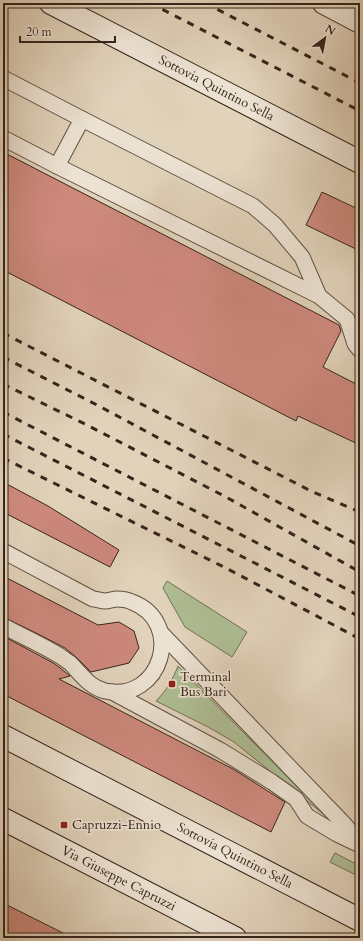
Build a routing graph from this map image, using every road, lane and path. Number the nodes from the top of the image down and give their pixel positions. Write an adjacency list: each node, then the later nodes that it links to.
1 (51, 3): 7 (street, Sottovia Quintino Sella)
2 (324, 3): 3 (street)
3 (360, 22)
4 (3, 78): 5 (lane)
5 (82, 120): 8 (lane); 9 (lane)
6 (3, 138): 8 (lane)
7 (360, 162)
8 (57, 166): 9 (lane)
9 (319, 296): 10 (lane)
10 (360, 350)
11 (3, 551): 13 (lane)
12 (3, 626): 14 (lane)
13 (161, 633): 14 (lane); 17 (lane)
14 (112, 692): 17 (lane)
15 (3, 736): 18 (street, Sottovia Quintino Sella)
16 (3, 818): 19 (street, Via Giuseppe Capruzzi)
17 (360, 844)
18 (360, 920)
19 (235, 938)

